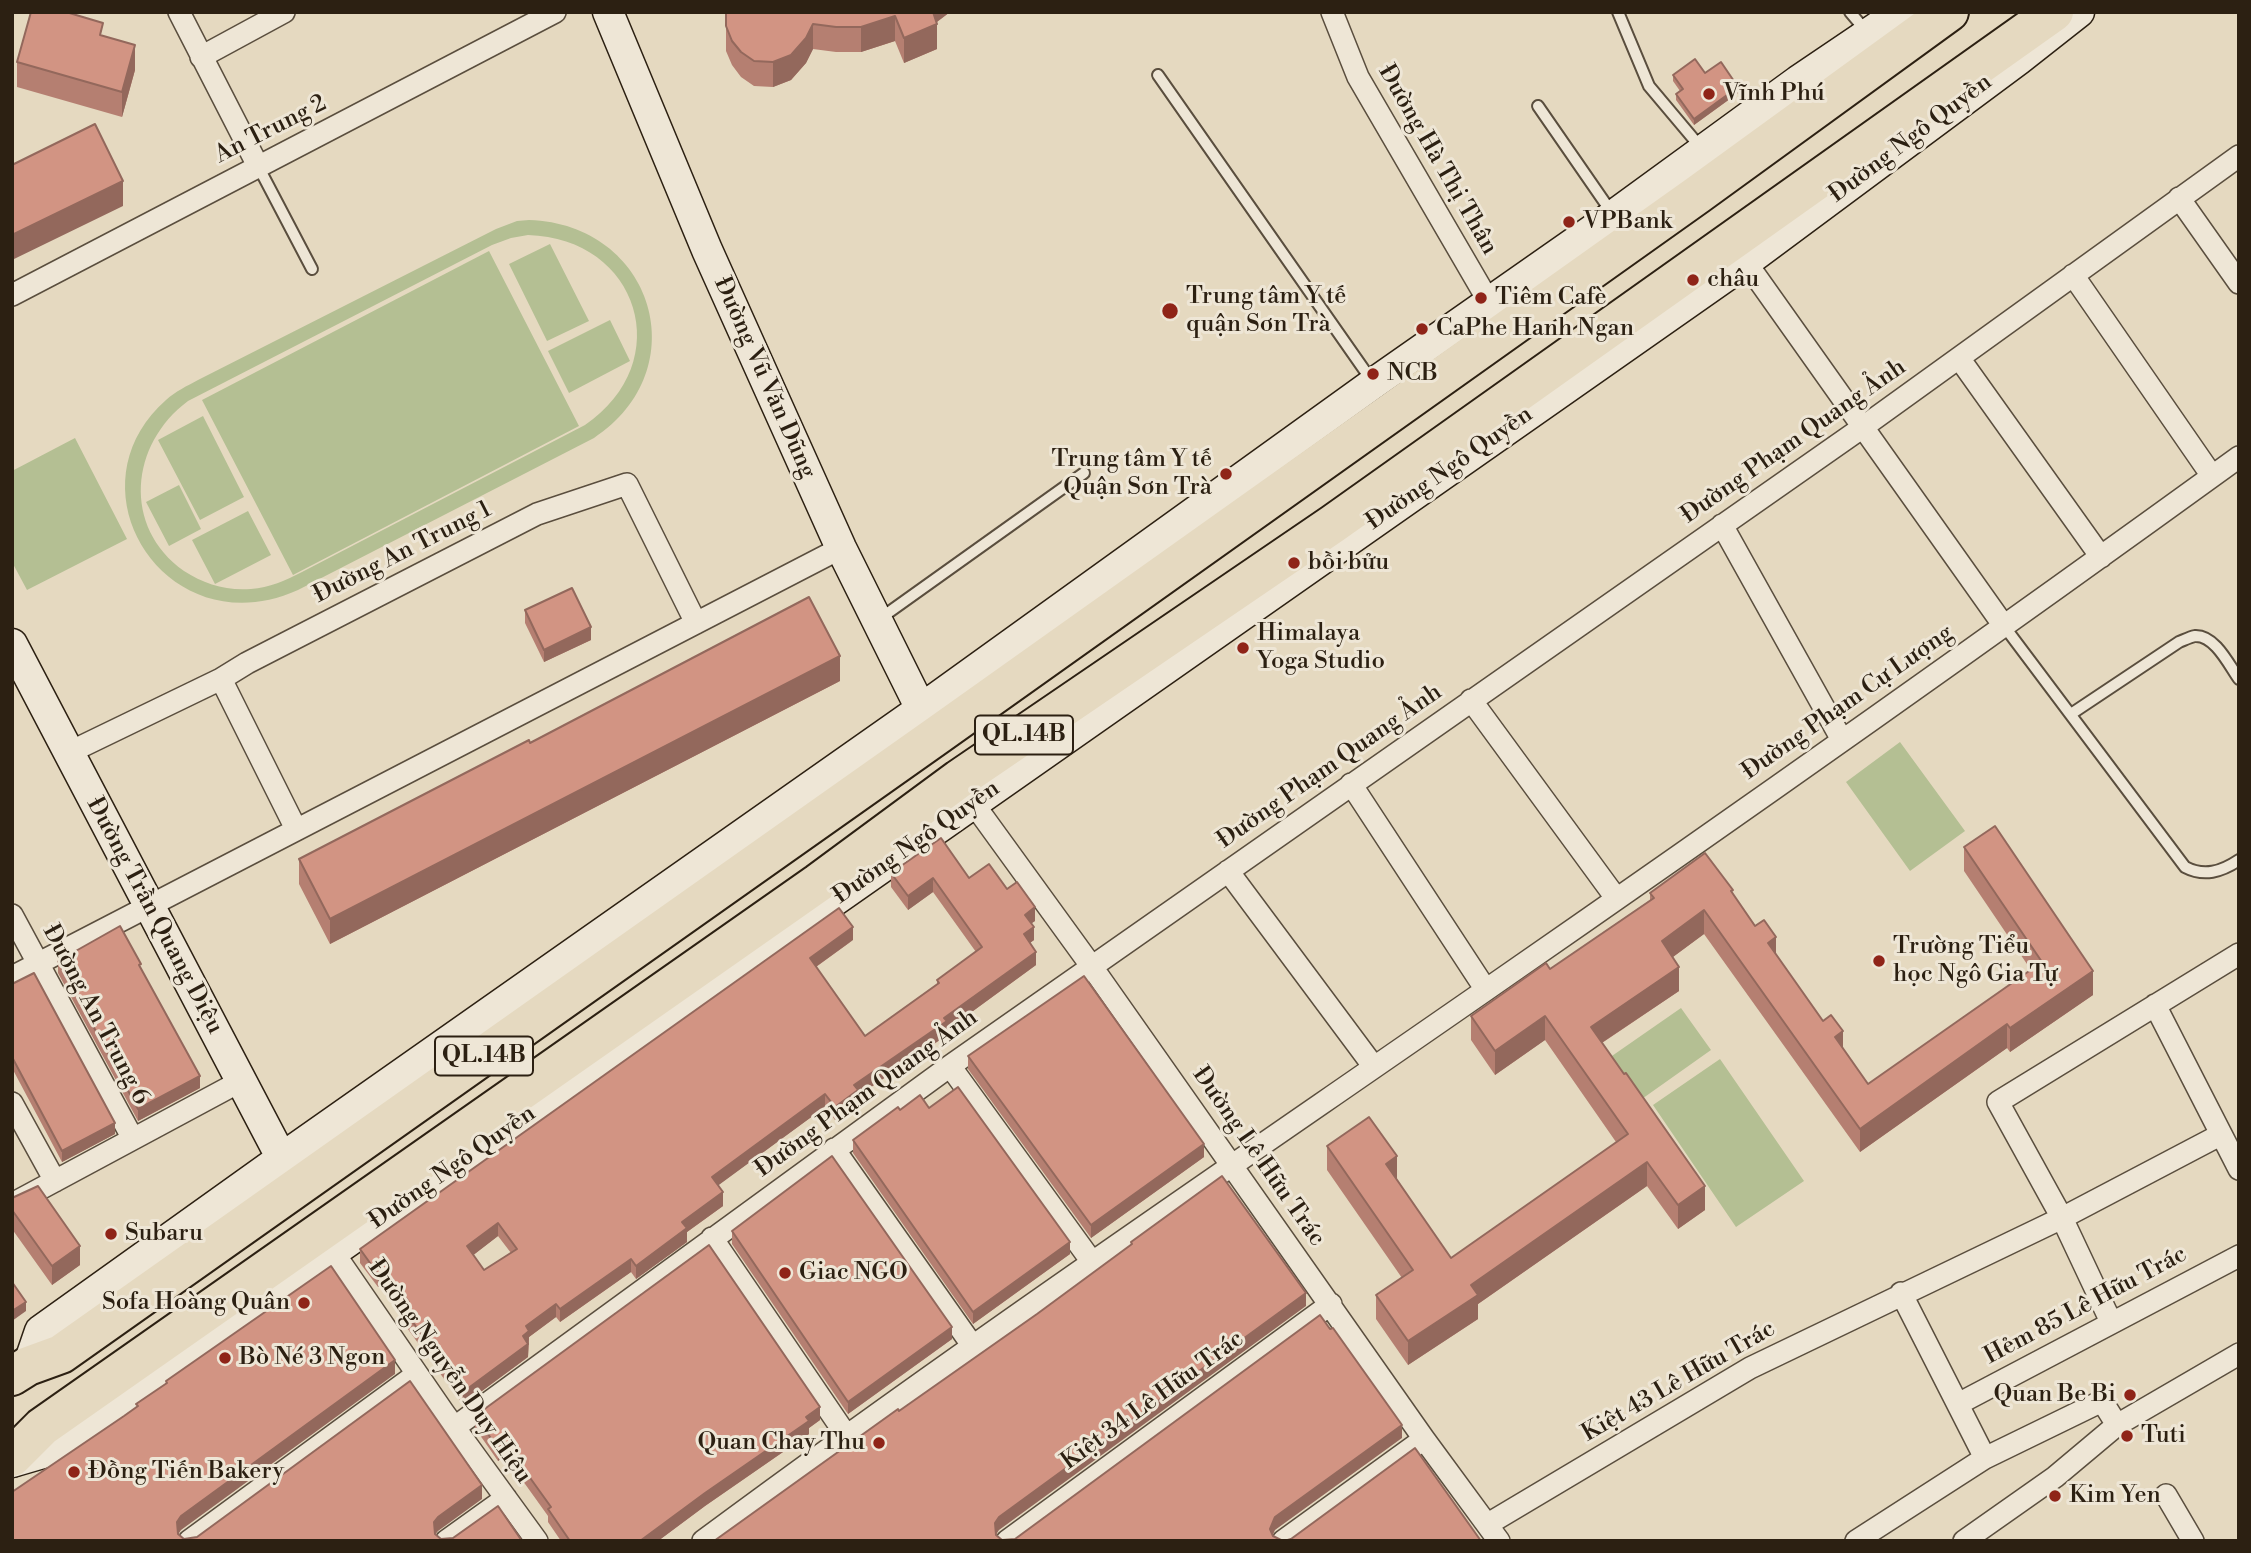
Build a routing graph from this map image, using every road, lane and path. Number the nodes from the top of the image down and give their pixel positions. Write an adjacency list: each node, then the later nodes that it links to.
1 (179, 12): 12 (street)
2 (284, 12): 12 (street)
3 (555, 12): 17 (street, An Trung 2)
4 (608, 12): 33 (street, Đường Vũ Văn Dũng)
5 (1332, 12): 25 (street, Đường Hà Thị Thân)
6 (1618, 12): 16 (lane)
7 (1900, 12): 11 (street)
8 (1949, 12): 16 (highway, QL.14B)
9 (2054, 12): 20 (highway)
10 (2079, 12): 20 (street, Đường Ngô Quyền)
11 (1859, 23): 16 (street)
12 (201, 57): 17 (street)
13 (1158, 75): 27 (lane)
14 (1538, 106): 19 (lane)
15 (2239, 156): 18 (street, Đường Phạm Quang Ảnh)
16 (1713, 163): 19 (street); 25 (highway, QL.14B)
17 (258, 166): 21 (lane); 24 (street, An Trung 2)
18 (2179, 198): 22 (street, Đường Phạm Quang Ảnh); 23 (street)
19 (1614, 215): 25 (street)
20 (1739, 251): 28 (street); 47 (highway, Đường Ngô Quyền / QL.14B)
21 (312, 269)
22 (2073, 275): 26 (street, Đường Phạm Quang Ảnh); 31 (street)
23 (2239, 283)
24 (12, 295)
25 (1497, 316): 27 (street); 43 (highway, QL.14B)
26 (1959, 358): 28 (street, Đường Phạm Quang Ảnh); 34 (street)
27 (1374, 383): 43 (street)
28 (1863, 427): 32 (street, Đường Phạm Quang Ảnh); 37 (street)
29 (2239, 457): 31 (street, Đường Phạm Cự Lượng)
30 (1084, 473): 35 (lane)
31 (2213, 476): 34 (street, Đường Phạm Cự Lượng)
32 (1722, 525): 41 (street, Đường Phạm Quang Ảnh); 44 (street)
33 (841, 548): 35 (street, Đường Vũ Văn Dũng); 36 (street)
34 (2101, 557): 37 (street, Đường Phạm Cự Lượng)
35 (878, 620): 43 (street, Đường Vũ Văn Dũng)
36 (696, 623): 39 (street, Đường An Trung 1); 48 (street)
37 (2004, 626): 42 (lane); 44 (street, Đường Phạm Cự Lượng)
38 (12, 645): 45 (street, Đường Trần Quang Diệu)
39 (221, 678): 45 (street); 48 (street)
40 (2239, 678): 42 (lane)
41 (1471, 700): 46 (street, Đường Phạm Quang Ảnh); 51 (street)
42 (2071, 714): 49 (lane)
43 (928, 723): 47 (highway); 69 (highway, QL.14B)
44 (1842, 740): 51 (street, Đường Phạm Cự Lượng)
45 (68, 753): 52 (street, Đường Trần Quang Diệu)
46 (1351, 784): 50 (street, Đường Phạm Quang Ảnh); 58 (street)
47 (966, 791): 56 (street, Đường Lê Hữu Trác); 74 (highway, Đường Ngô Quyền / QL.14B)
48 (296, 829): 52 (street)
49 (2239, 860)
50 (1228, 871): 56 (street, Đường Phạm Quang Ảnh); 61 (street)
51 (1616, 898): 58 (street, Đường Phạm Cự Lượng)
52 (148, 905): 55 (street); 62 (street, Đường Trần Quang Diệu)
53 (12, 915): 55 (street, Đường An Trung 6)
54 (2239, 954): 59 (street)
55 (37, 963): 57 (street); 65 (street, Đường An Trung 6)
56 (1092, 967): 60 (street, Đường Phạm Quang Ảnh); 67 (street, Đường Lê Hữu Trác)
57 (12, 977)
58 (1486, 990): 61 (street, Đường Phạm Cự Lượng)
59 (2155, 1005): 64 (street); 72 (street)
60 (950, 1066): 66 (street, Đường Phạm Quang Ảnh); 76 (street)
61 (1374, 1067): 67 (street, Đường Phạm Cự Lượng)
62 (241, 1082): 65 (street); 69 (street, Đường Trần Quang Diệu)
63 (12, 1103): 70 (street)
64 (2220, 1135): 68 (street); 72 (street, Kiệt 43 Lê Hữu Trác)
65 (133, 1139): 70 (street)
66 (834, 1149): 73 (street, Đường Phạm Quang Ảnh); 80 (street)
67 (1231, 1165): 76 (street, Đường Phạm Cự Lượng); 78 (street, Đường Lê Hữu Trác)
68 (2239, 1169)
69 (289, 1173): 82 (highway, QL.14B)
70 (55, 1181): 71 (street)
71 (12, 1204)
72 (2062, 1218): 77 (street, Kiệt 43 Lê Hữu Trác); 79 (street)
73 (712, 1238): 86 (street, Đường Phạm Quang Ảnh); 87 (street)
74 (326, 1243): 83 (street, Đường Nguyễn Duy Hiệu); 90 (highway, Đường Ngô Quyền / QL.14B)
75 (2239, 1256): 79 (street, Hẻm 85 Lê Hữu Trác)
76 (1092, 1262): 80 (street, Đường Phạm Cự Lượng)
77 (1901, 1293): 84 (street); 93 (street, Kiệt 43 Lê Hữu Trác)
78 (1331, 1304): 88 (street, Đường Lê Hữu Trác); 98 (street, Kiệt 34 Lê Hữu Trác)
79 (2111, 1322): 84 (street, Hẻm 85 Lê Hữu Trác)
80 (972, 1345): 87 (street, Đường Phạm Cự Lượng)
81 (2239, 1354): 85 (street)
82 (20, 1371)
83 (417, 1374): 86 (street, Đường Nguyễn Duy Hiệu); 94 (street)
84 (1958, 1404): 89 (street)
85 (2117, 1425): 89 (street); 101 (street)
86 (455, 1427): 92 (street, Đường Nguyễn Duy Hiệu)
87 (846, 1435): 97 (street, Đường Phạm Cự Lượng)
88 (1424, 1439): 93 (street, Đường Lê Hữu Trác); 99 (street)
89 (1985, 1458): 100 (street)
90 (12, 1460)
91 (2166, 1495): 102 (street)
92 (506, 1498): 95 (street); 96 (street, Đường Nguyễn Duy Hiệu)
93 (1493, 1532)
94 (189, 1541)
95 (446, 1541)
96 (537, 1541)
97 (703, 1541)
98 (1007, 1541)
99 (1283, 1541)
100 (1856, 1541)
101 (1964, 1541)
102 (2193, 1541)

